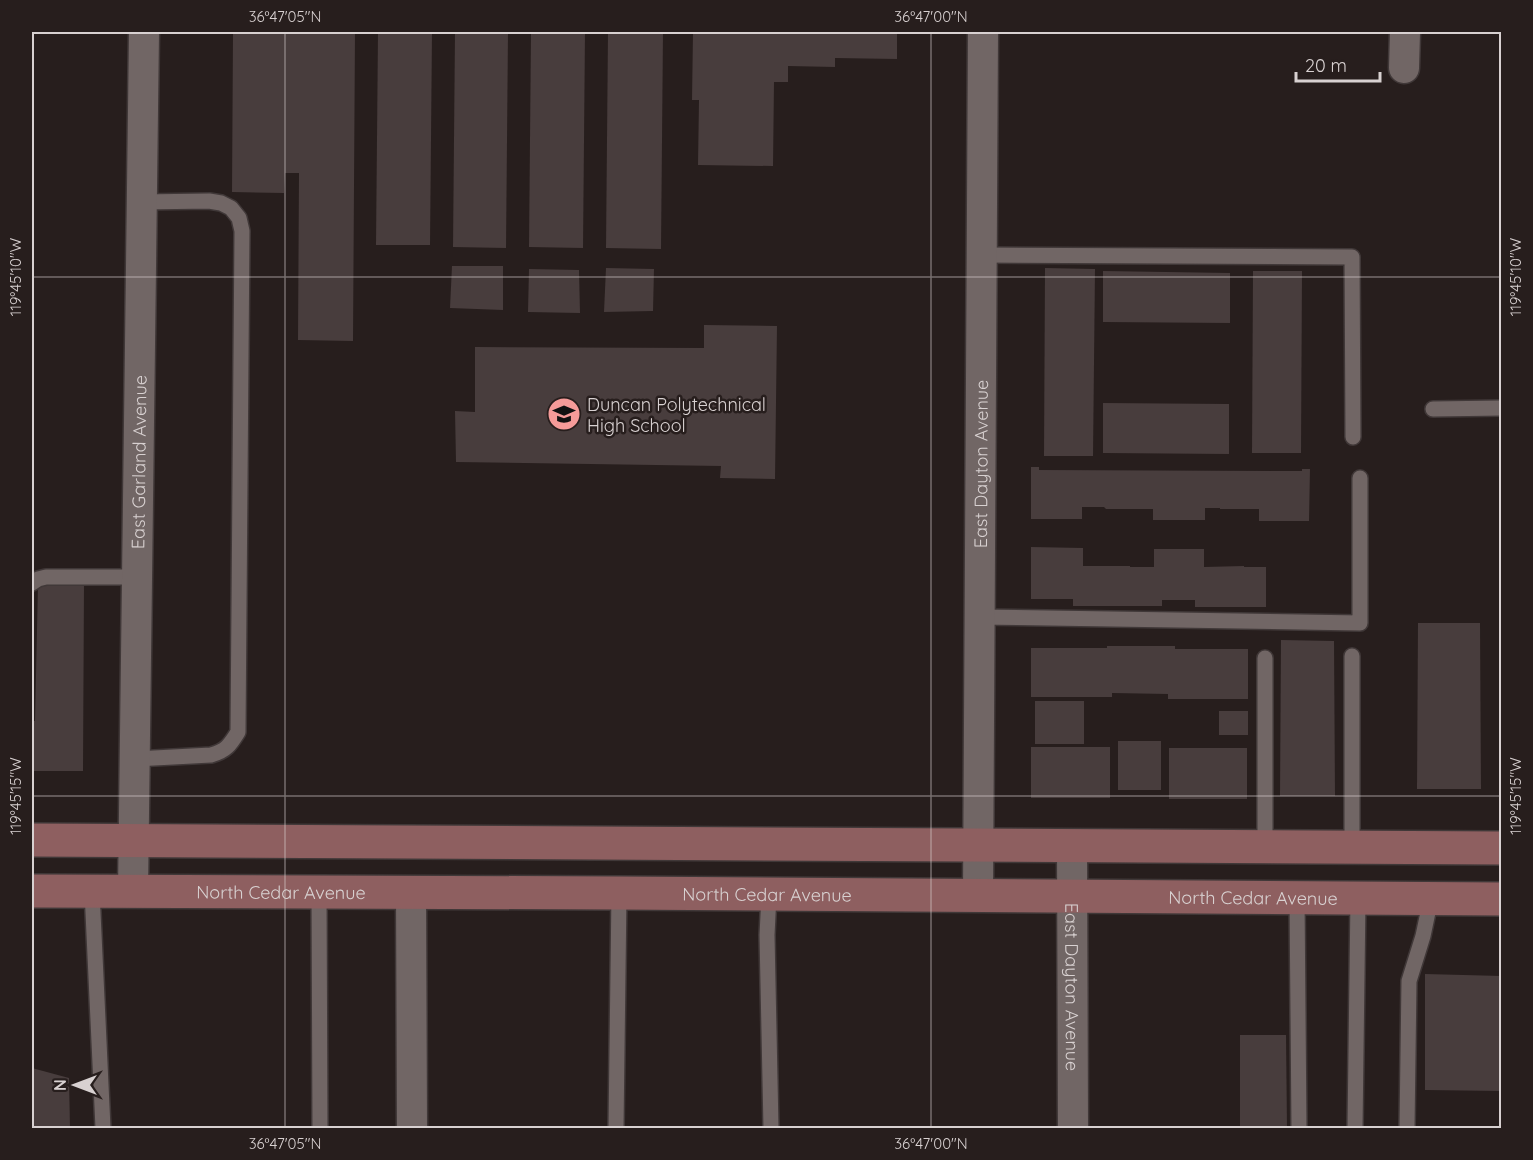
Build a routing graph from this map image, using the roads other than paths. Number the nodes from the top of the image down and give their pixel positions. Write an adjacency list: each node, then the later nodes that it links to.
1 (144, 32): 5 (street, East Garland Avenue)
2 (982, 32): 6 (street, East Dayton Avenue)
3 (1405, 32): 4 (street)
4 (1404, 68)
5 (142, 202): 11 (street, East Garland Avenue); 16 (lane)
6 (981, 255): 9 (lane); 13 (street, East Dayton Avenue)
7 (1502, 408): 8 (lane)
8 (1433, 409)
9 (1353, 437)
10 (1360, 478): 13 (lane)
11 (137, 578): 12 (lane); 16 (street, East Garland Avenue)
12 (32, 583)
13 (979, 617): 19 (street, East Dayton Avenue)
14 (1352, 656): 22 (lane)
15 (1265, 658): 21 (lane)
16 (135, 759): 18 (street, East Garland Avenue)
17 (32, 840): 18 (main road)
18 (134, 841): 19 (main road); 26 (street, East Garland Avenue)
19 (978, 846): 20 (main road); 31 (street, East Dayton Avenue)
20 (1072, 846): 21 (main road); 32 (street, East Dayton Avenue)
21 (1265, 847): 22 (main road)
22 (1352, 848): 23 (main road)
23 (1502, 848)
24 (32, 891): 25 (main road, North Cedar Avenue)
25 (92, 891): 26 (main road, North Cedar Avenue); 37 (lane)
26 (133, 892): 27 (main road, North Cedar Avenue)
27 (320, 892): 28 (main road, North Cedar Avenue); 38 (lane)
28 (411, 893): 29 (main road, North Cedar Avenue); 39 (street)
29 (620, 893): 30 (main road, North Cedar Avenue); 40 (lane)
30 (769, 895): 31 (main road, North Cedar Avenue); 41 (lane)
31 (978, 896): 32 (main road, North Cedar Avenue)
32 (1072, 897): 33 (main road, North Cedar Avenue); 42 (street, East Dayton Avenue)
33 (1297, 898): 34 (main road, North Cedar Avenue); 43 (lane)
34 (1358, 898): 35 (main road, North Cedar Avenue); 44 (lane)
35 (1431, 898): 36 (main road, North Cedar Avenue); 45 (lane)
36 (1502, 899)
37 (103, 1128)
38 (320, 1128)
39 (412, 1128)
40 (616, 1128)
41 (771, 1128)
42 (1073, 1128)
43 (1299, 1128)
44 (1355, 1128)
45 (1407, 1128)

